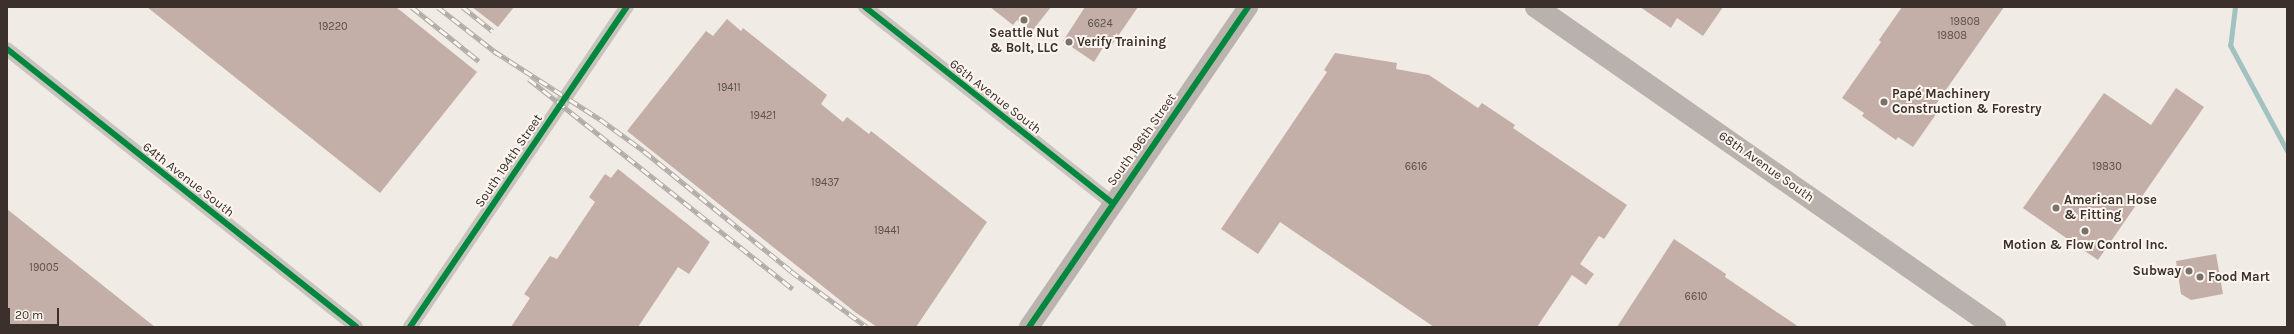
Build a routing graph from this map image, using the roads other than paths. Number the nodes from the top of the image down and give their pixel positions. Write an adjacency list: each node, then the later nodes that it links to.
1 (627, 7): 8 (street, South 194th Street)
2 (865, 7): 6 (street, 66th Avenue South)
3 (1248, 7): 6 (main road, South 196th Street)
4 (1536, 7): 10 (main road, 68th Avenue South)
5 (7, 49): 7 (street, 64th Avenue South)
6 (1112, 203): 9 (main road, South 196th Street)
7 (356, 327)
8 (410, 327)
9 (1029, 327)
10 (1995, 327)

